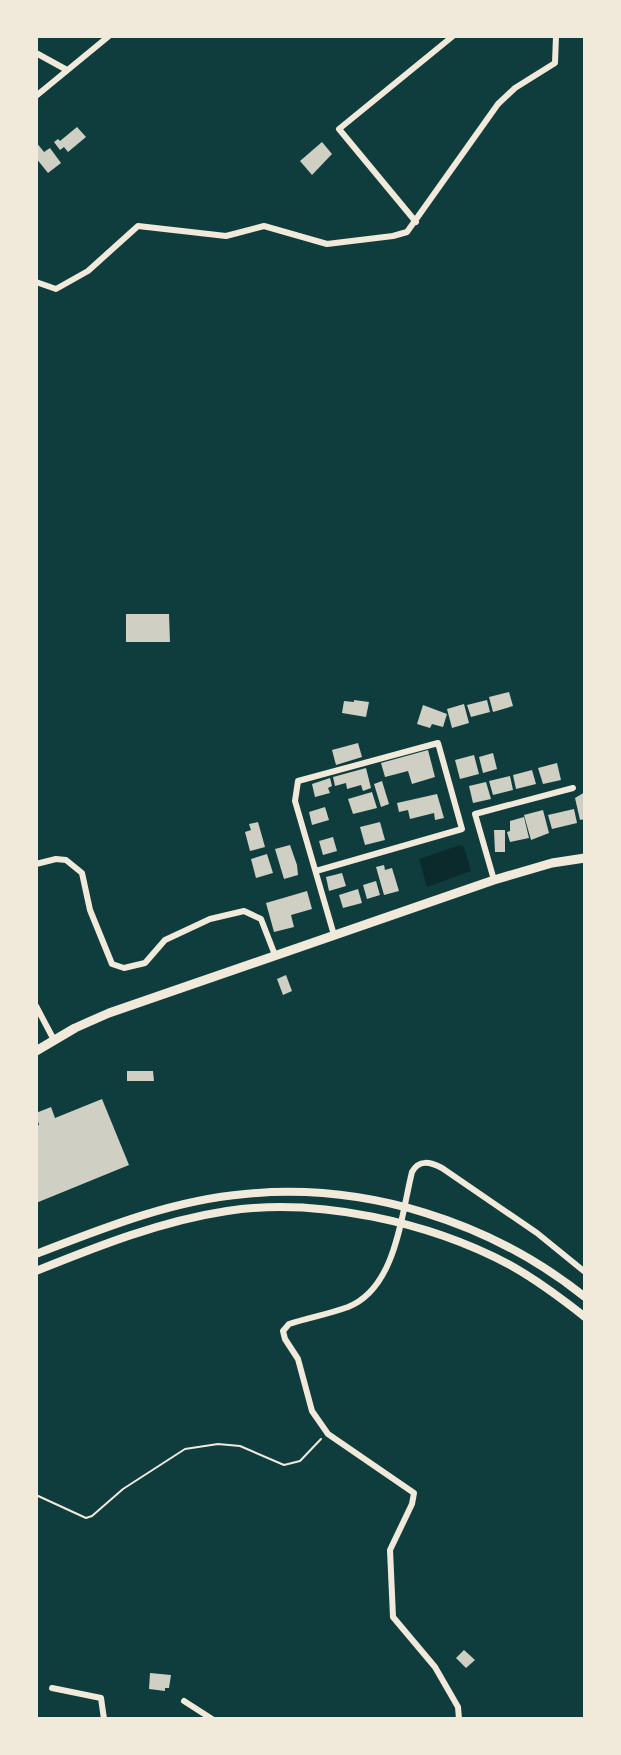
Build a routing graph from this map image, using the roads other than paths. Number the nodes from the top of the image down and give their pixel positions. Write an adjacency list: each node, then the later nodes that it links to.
1 (109, 36): 5 (street)
2 (453, 36): 7 (street)
3 (556, 36): 7 (street)
4 (36, 53): 5 (street)
5 (67, 70): 6 (street)
6 (36, 96)
7 (416, 222): 8 (street)
8 (36, 282)
9 (573, 788): 13 (street)
10 (585, 858): 13 (main road)
11 (36, 864): 15 (street)
12 (316, 871): 12 (street); 14 (street)
13 (494, 880): 14 (main road)
14 (334, 935): 15 (main road)
15 (275, 955): 17 (main road)
16 (36, 1006): 17 (street)
17 (54, 1040): 18 (main road)
18 (36, 1051)
19 (36, 1254): 22 (main road)
20 (36, 1271): 23 (main road)
21 (585, 1272): 28 (street)
22 (585, 1297)
23 (585, 1317)
24 (52, 1688): 26 (street)
25 (184, 1701): 27 (street)
26 (104, 1719)
27 (212, 1719)
28 (459, 1719)

